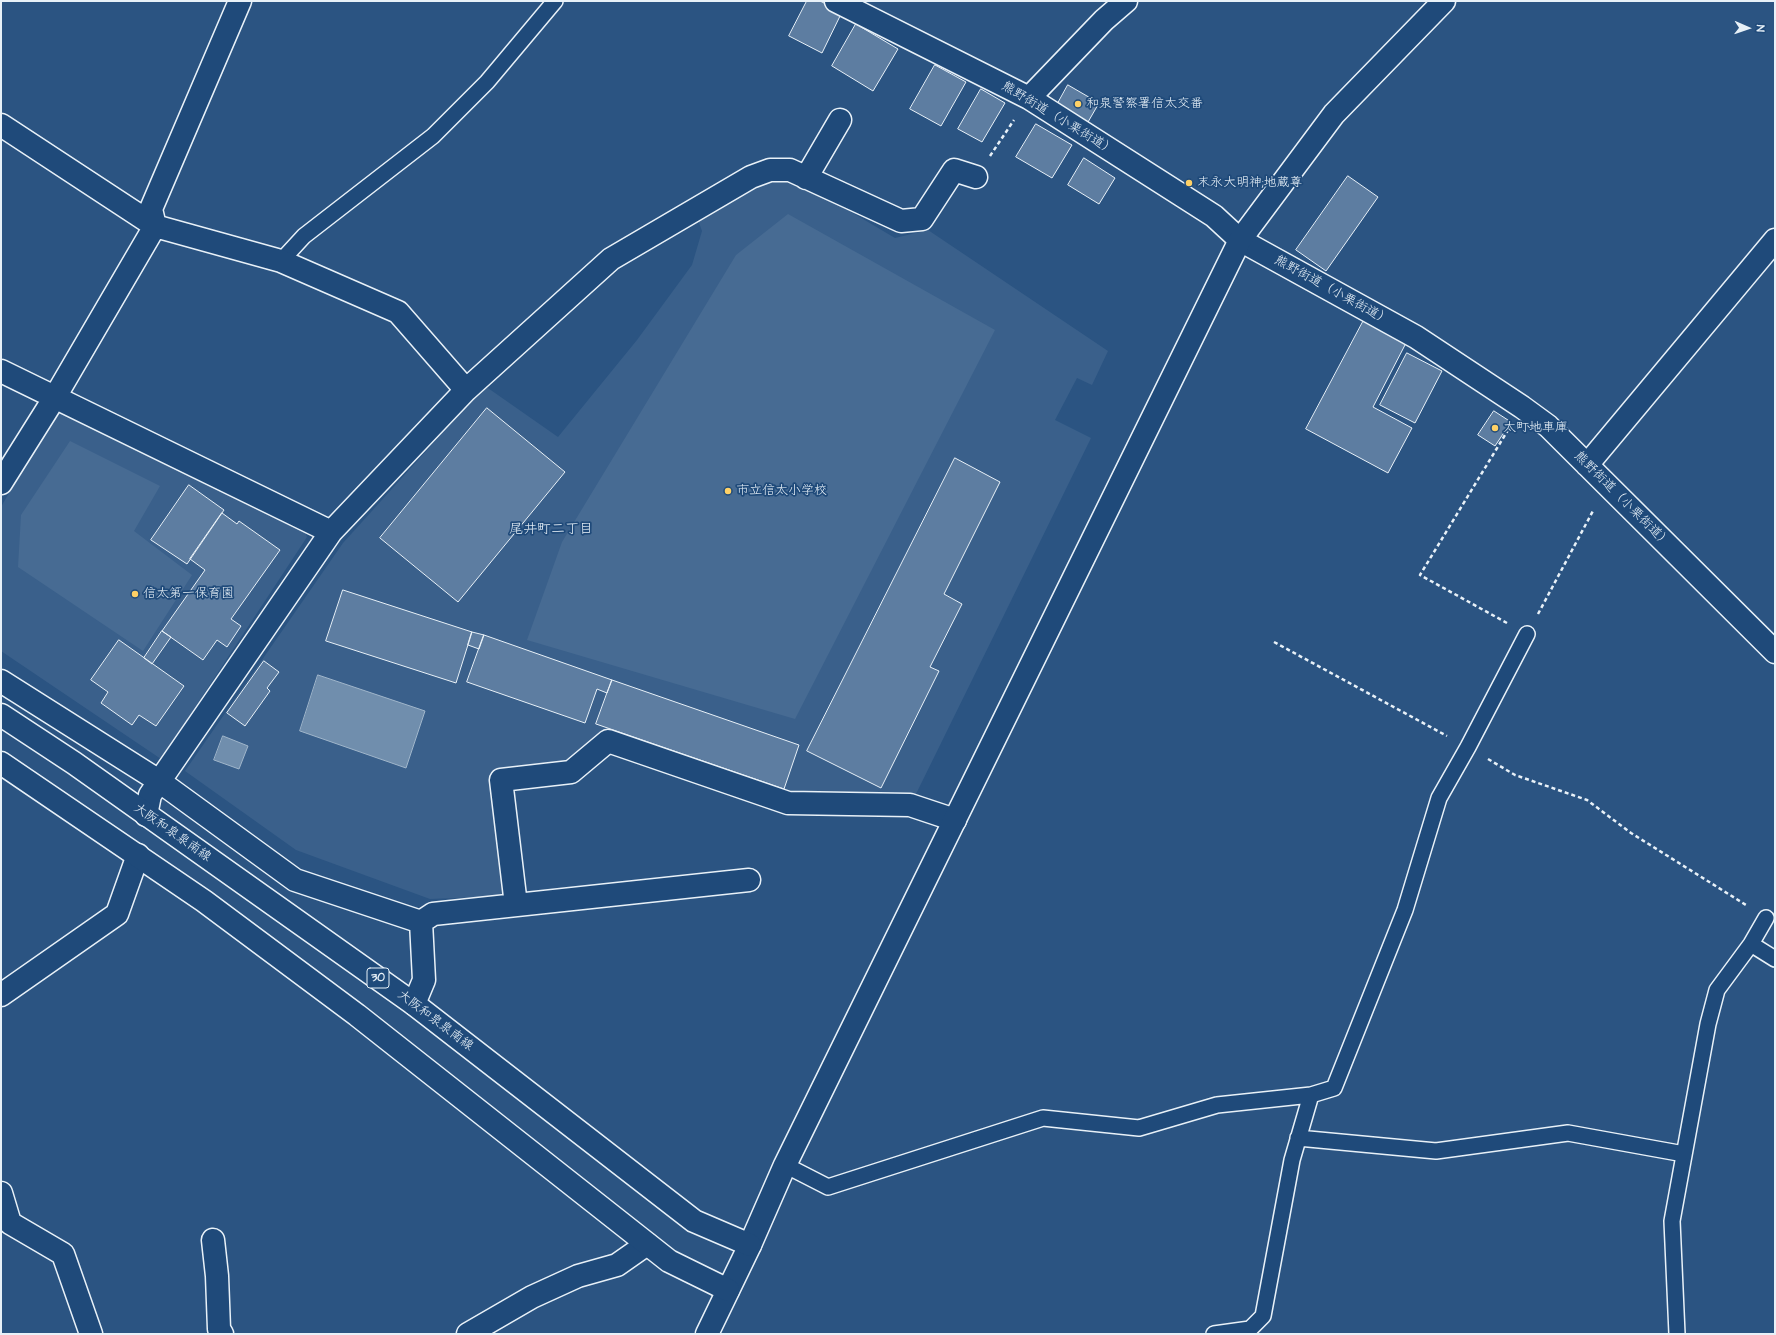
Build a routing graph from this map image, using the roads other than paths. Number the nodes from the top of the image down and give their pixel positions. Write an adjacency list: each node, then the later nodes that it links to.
1 (240, 1): 11 (street)
2 (555, 1): 14 (lane)
3 (836, 1): 6 (street, 熊野街道（小栗街道）)
4 (1126, 1): 6 (street)
5 (1444, 1): 12 (street)
6 (1029, 98): 12 (street, 熊野街道（小栗街道）)
7 (840, 120): 10 (street)
8 (1, 125): 11 (street)
9 (976, 177): 10 (street)
10 (806, 178): 16 (street)
11 (155, 226): 14 (street); 17 (street)
12 (1240, 240): 18 (street, 熊野街道（小栗街道）); 28 (street)
13 (1775, 240): 18 (street)
14 (281, 261): 16 (street)
15 (1, 370): 17 (street)
16 (466, 390): 20 (street)
17 (55, 397): 19 (street); 20 (street)
18 (1587, 465): 22 (street, 熊野街道（小栗街道）)
19 (1, 483)
20 (331, 532): 26 (street)
21 (1527, 634): 38 (lane)
22 (1775, 652)
23 (1, 681): 26 (street)
24 (1, 715): 27 (street, 大阪和泉泉南線 / 30)
25 (1, 763): 29 (street)
26 (159, 781): 27 (street); 33 (street)
27 (146, 815): 37 (street, 大阪和泉泉南線 / 30)
28 (955, 820): 31 (street); 41 (street)
29 (138, 855): 36 (street); 44 (street)
30 (749, 880): 31 (street)
31 (516, 905): 33 (street)
32 (1766, 918): 34 (lane)
33 (421, 922): 37 (street)
34 (1751, 944): 35 (lane); 40 (lane)
35 (1775, 959)
36 (1, 995)
37 (414, 1004): 45 (street, 大阪和泉泉南線 / 30)
38 (1311, 1095): 39 (lane); 41 (lane)
39 (1298, 1138): 40 (lane); 51 (lane)
40 (1684, 1154): 52 (lane)
41 (785, 1166): 45 (street)
42 (1, 1193): 47 (street)
43 (213, 1240): 48 (street)
44 (647, 1244): 46 (street); 49 (street)
45 (750, 1245): 46 (street)
46 (728, 1290): 50 (street)
47 (91, 1334)
48 (222, 1334)
49 (468, 1334)
50 (707, 1334)
51 (1214, 1334)
52 (1677, 1334)

